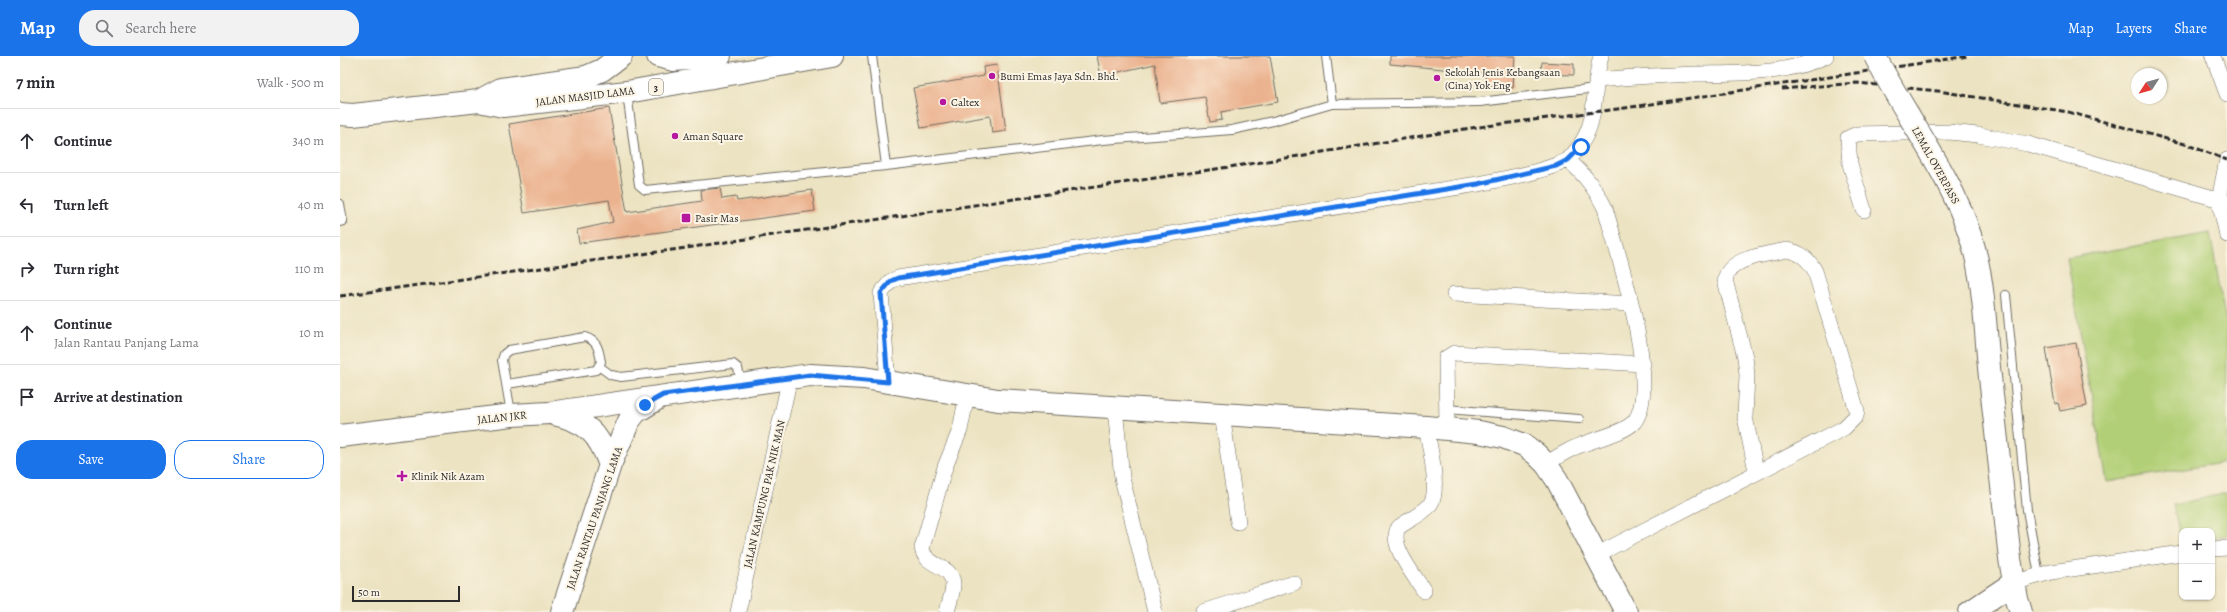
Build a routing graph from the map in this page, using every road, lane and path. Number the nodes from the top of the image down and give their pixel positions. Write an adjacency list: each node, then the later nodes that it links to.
1 (658, 56): 2 (main road)
2 (716, 56)
3 (832, 56): 12 (main road, JALAN MASJID LAMA / 3)
4 (872, 56): 19 (lane)
5 (1326, 56): 15 (lane)
6 (1601, 56): 11 (street)
7 (1826, 56): 11 (street)
8 (1875, 56): 52 (main road, LEMAL OVERPASS, bridge)
9 (2213, 56): 13 (street)
10 (614, 57): 14 (main road, JALAN MASJID LAMA / 3)
11 (1596, 84): 15 (lane); 17 (street)
12 (627, 92): 14 (main road, JALAN MASJID LAMA / 3); 19 (lane)
13 (2227, 94)
14 (479, 101): 16 (main road, JALAN MASJID LAMA / 3)
15 (1332, 104): 19 (lane)
16 (344, 117)
17 (1568, 160): 27 (street); 31 (street)
18 (2227, 160): 20 (street)
19 (886, 166)
20 (2223, 201): 22 (street); 24 (street)
21 (340, 204): 23 (lane)
22 (1864, 210)
23 (340, 222)
24 (2227, 234)
25 (1454, 294): 27 (street)
26 (2006, 295): 51 (lane)
27 (1630, 304): 28 (street)
28 (1642, 364): 41 (street); 43 (street)
29 (600, 367): 32 (lane); 33 (lane); 33 (lane)
30 (790, 376): 31 (main road, JALAN JKR); 32 (main road, JALAN JKR); 57 (street, JALAN KAMPUNG PAK NIK MAN)
31 (888, 382): 35 (main road, JALAN JKR)
32 (741, 383): 34 (main road, JALAN JKR)
33 (507, 384): 39 (lane)
34 (663, 395): 37 (main road, JALAN JKR); 44 (main road, JALAN RANTAU PANJANG LAMA)
35 (967, 395): 36 (main road, JALAN JKR); 58 (street)
36 (1115, 408): 38 (main road, JALAN JKR); 59 (street)
37 (549, 413): 39 (main road, JALAN JKR); 44 (main road)
38 (1222, 414): 41 (main road, JALAN JKR); 46 (street)
39 (512, 416): 42 (main road, JALAN JKR)
40 (1579, 419): 41 (lane)
41 (1440, 421): 43 (main road, JALAN JKR); 54 (street)
42 (340, 436)
43 (1546, 464): 50 (main road)
44 (610, 466): 56 (main road, JALAN RANTAU PANJANG LAMA)
45 (1756, 471): 45 (street); 50 (street)
46 (1238, 522)
47 (2227, 548): 48 (street)
48 (2215, 550)
49 (2179, 554): 51 (street)
50 (1596, 555): 61 (main road)
51 (2039, 575): 52 (street)
52 (2013, 582): 55 (main road); 63 (main road, LEMAL OVERPASS)
53 (1294, 583): 60 (street)
54 (1424, 591)
55 (1973, 610): 62 (main road)
56 (562, 612)
57 (738, 612)
58 (947, 612)
59 (1155, 612)
60 (1204, 612)
61 (1626, 612)
62 (2015, 612)
63 (2021, 612)

